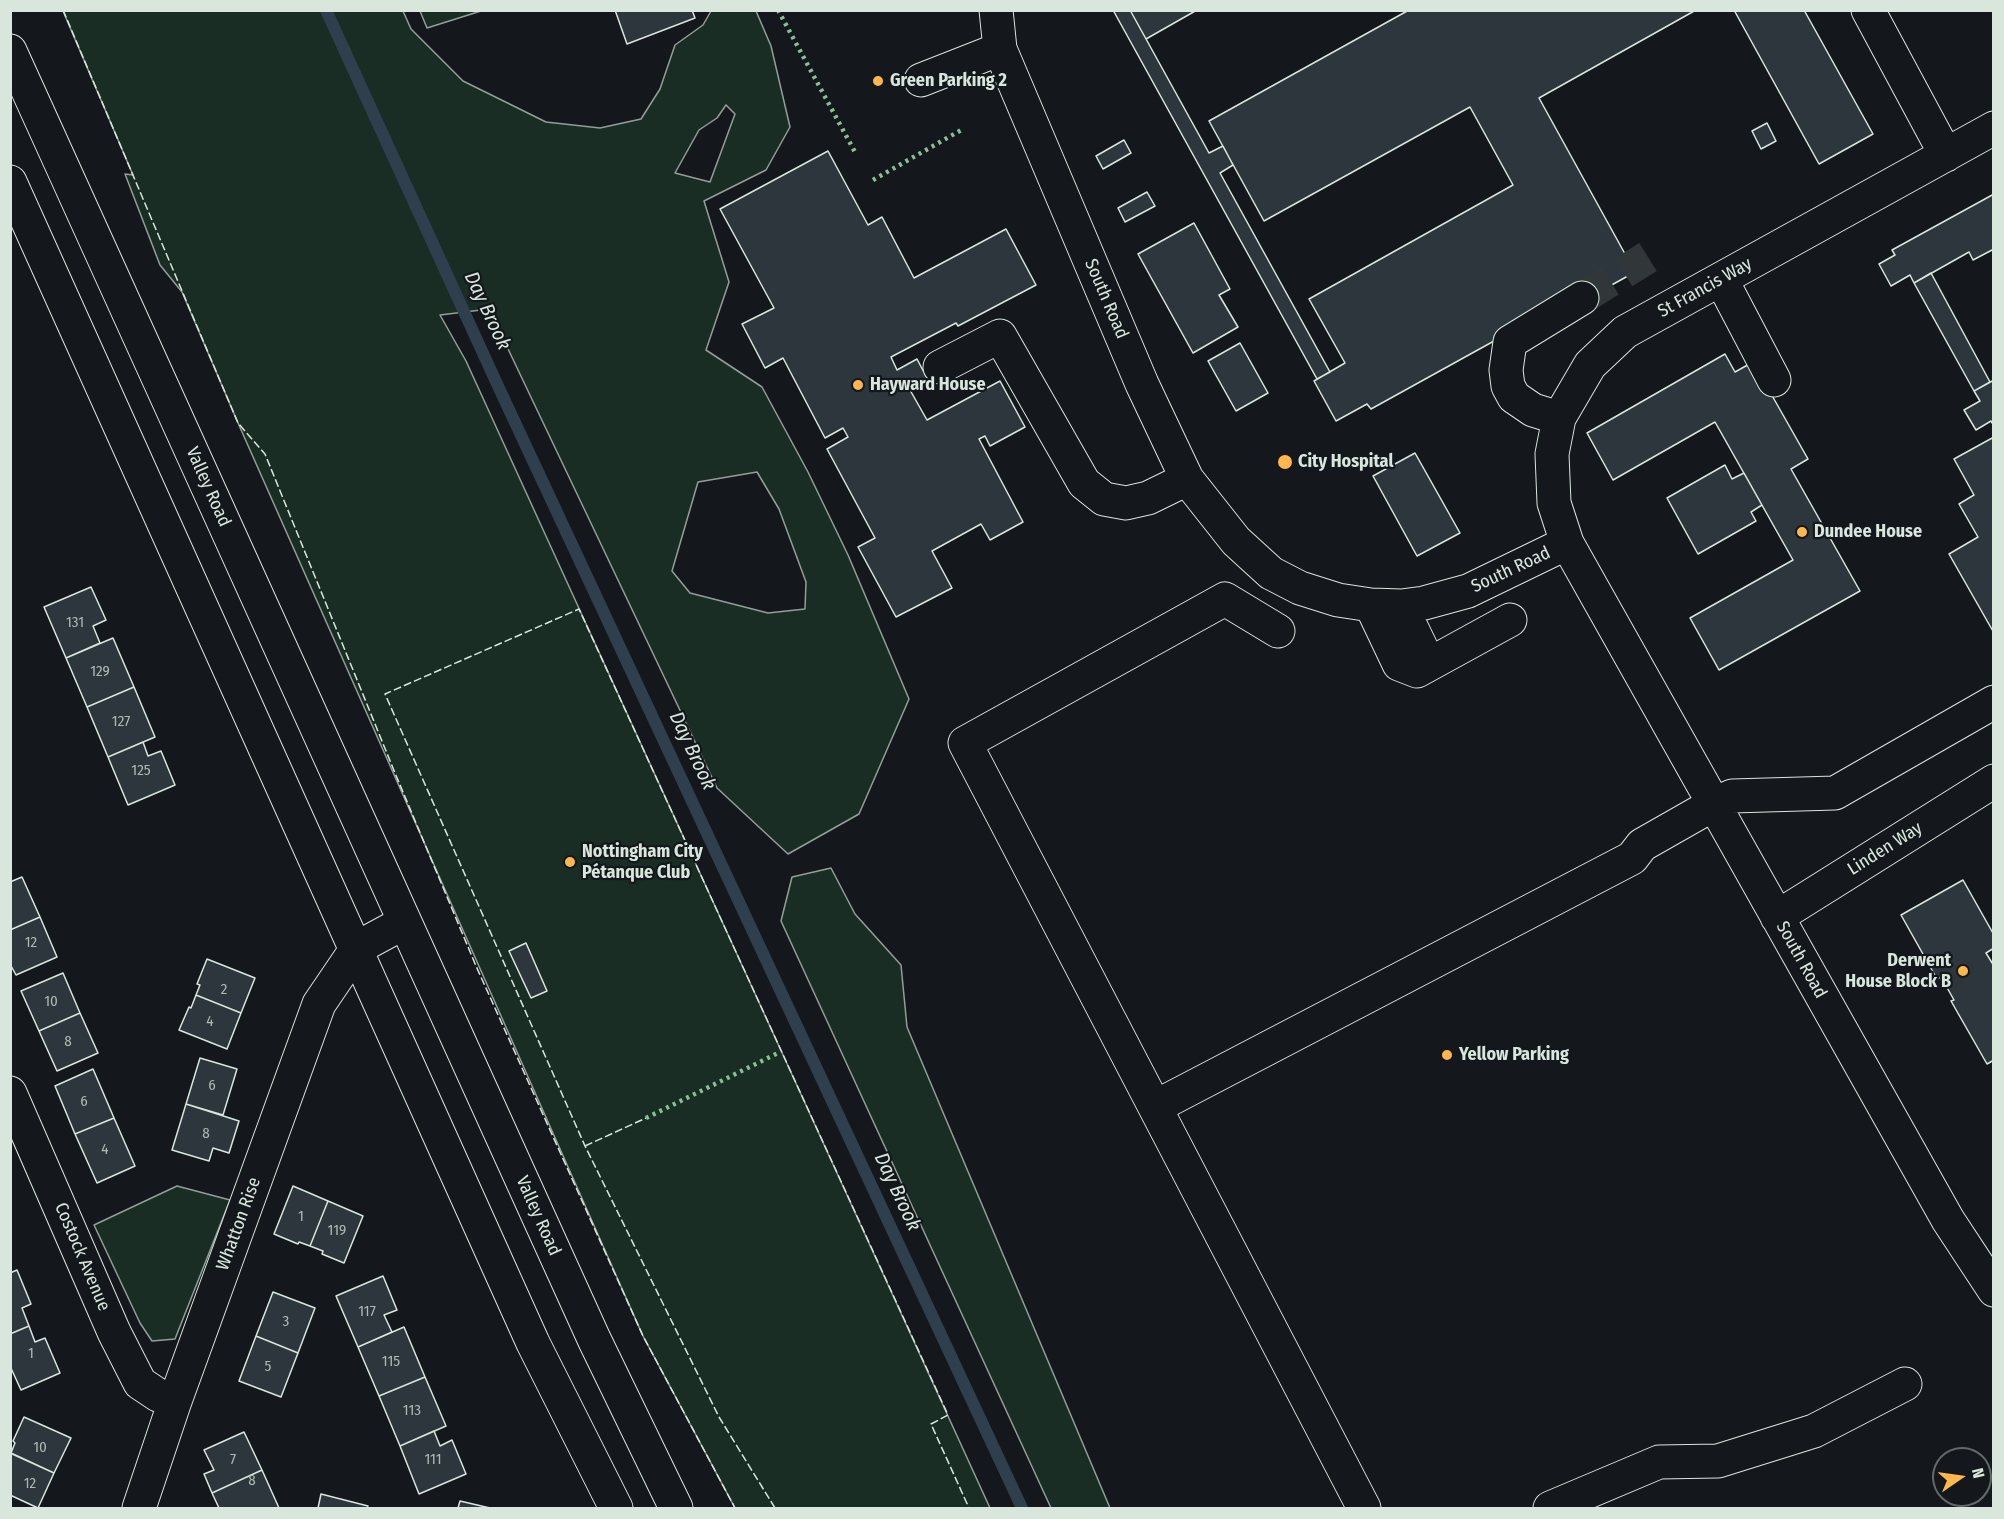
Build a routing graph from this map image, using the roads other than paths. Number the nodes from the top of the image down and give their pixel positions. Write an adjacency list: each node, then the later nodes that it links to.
1 (996, 10): 3 (main road, South Road)
2 (1868, 10): 7 (main road)
3 (1000, 49): 5 (main road); 14 (main road, South Road)
4 (10, 51): 23 (main road, Valley Road)
5 (921, 80)
6 (1994, 128): 7 (main road, St Francis Way)
7 (1946, 154): 9 (main road, St Francis Way)
8 (10, 182): 24 (main road)
9 (1721, 279): 12 (main road); 13 (main road, St Francis Way)
10 (1582, 298): 13 (main road)
11 (940, 367): 14 (main road)
12 (1774, 380)
13 (1559, 418): 15 (main road, St Francis Way)
14 (1187, 479): 16 (main road, South Road)
15 (1567, 543): 16 (main road, South Road); 21 (main road, South Road)
16 (1386, 605): 17 (main road)
17 (1510, 620)
18 (1278, 631): 26 (main road)
19 (1994, 702): 21 (main road)
20 (1994, 781): 22 (main road, Linden Way)
21 (1719, 813): 22 (main road, South Road); 26 (main road)
22 (1777, 917): 27 (main road, South Road)
23 (405, 922): 24 (main road); 32 (main road, Valley Road)
24 (357, 948): 29 (main road, Whatton Rise); 31 (main road)
25 (10, 1093): 29 (main road, Costock Avenue)
26 (1155, 1107): 33 (main road)
27 (1994, 1290)
28 (1905, 1384): 34 (main road)
29 (175, 1401): 30 (main road, Whatton Rise)
30 (139, 1509)
31 (616, 1509)
32 (676, 1509)
33 (1364, 1509)
34 (1550, 1509)

